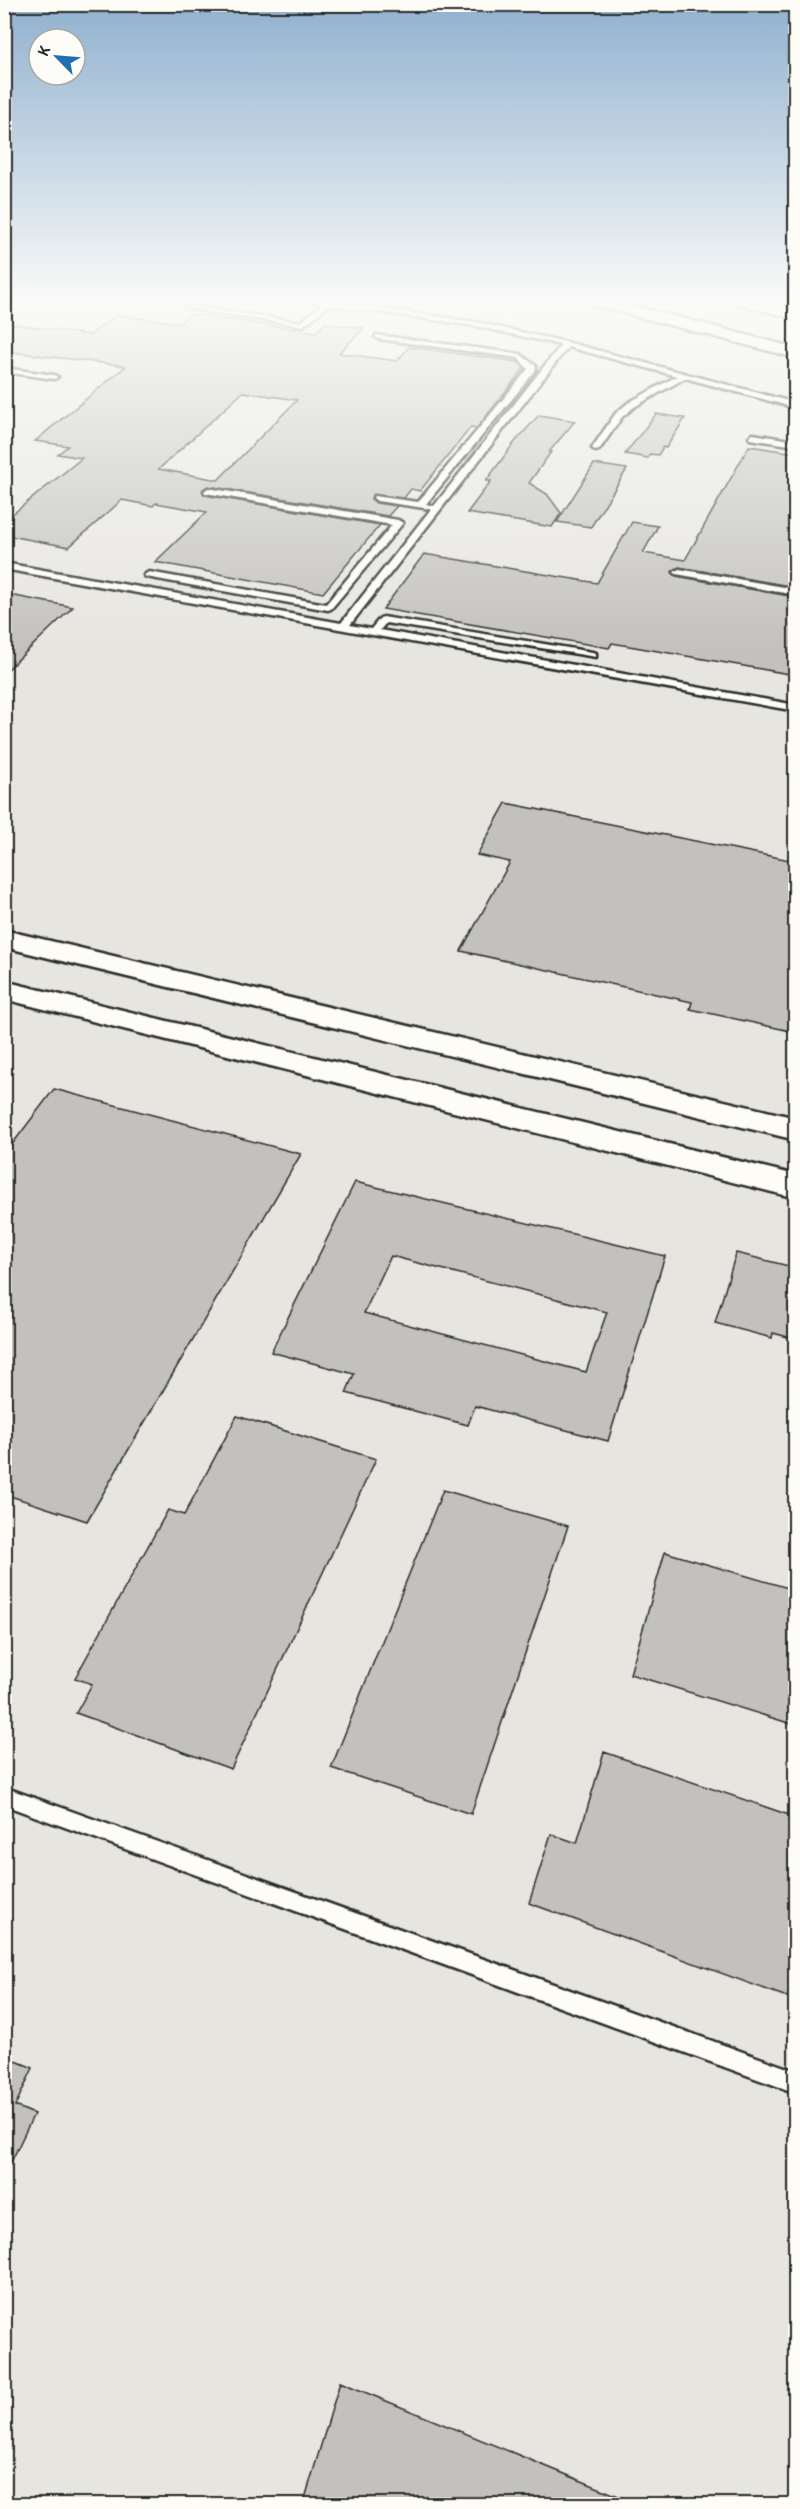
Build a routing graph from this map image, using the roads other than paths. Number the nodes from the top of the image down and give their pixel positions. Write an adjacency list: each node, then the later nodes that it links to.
1 (492, 418): 9 (lane)
2 (508, 418): 10 (lane)
3 (617, 418): 6 (lane)
4 (753, 437): 5 (lane)
5 (795, 444)
6 (596, 448)
7 (208, 491): 14 (lane)
8 (377, 498): 9 (lane)
9 (420, 505): 10 (lane)
10 (437, 508): 17 (lane)
11 (4, 566): 16 (lane)
12 (679, 572): 15 (lane)
13 (148, 575): 14 (lane)
14 (193, 583): 16 (lane)
15 (795, 592)
16 (179, 598): 17 (lane)
17 (343, 627): 18 (lane)
18 (374, 632): 19 (lane); 20 (lane)
19 (592, 655)
20 (795, 708)
21 (4, 938): 23 (main road)
22 (4, 990): 24 (main road)
23 (795, 1129)
24 (795, 1187)
25 (4, 1796): 26 (lane)
26 (795, 2082)

